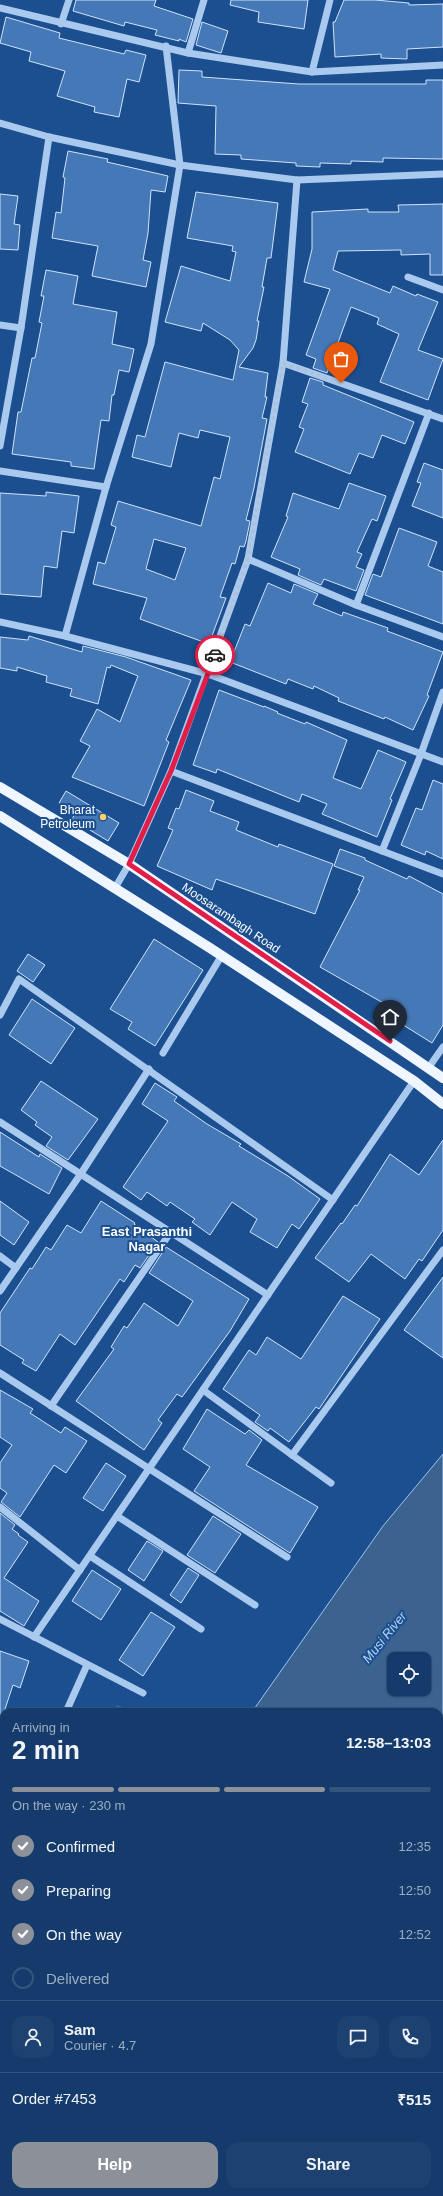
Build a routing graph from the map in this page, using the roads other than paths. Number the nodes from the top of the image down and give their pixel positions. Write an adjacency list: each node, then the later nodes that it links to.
1 (69, 0): 5 (street)
2 (204, 0): 7 (street)
3 (330, 0): 9 (street)
4 (0, 8): 5 (street)
5 (61, 24): 6 (street)
6 (166, 46): 7 (street); 12 (street)
7 (188, 53): 9 (street)
8 (443, 65): 9 (street)
9 (312, 72)
10 (0, 123): 11 (street)
11 (49, 137): 12 (street); 18 (street)
12 (180, 165): 14 (street); 24 (street)
13 (443, 174): 14 (street)
14 (297, 180): 19 (street)
15 (408, 277): 16 (street)
16 (443, 290)
17 (0, 326): 18 (street)
18 (21, 328): 22 (street)
19 (283, 363): 20 (street); 25 (street)
20 (429, 413): 21 (street); 26 (street)
21 (443, 419)
22 (0, 446)
23 (0, 471): 24 (street)
24 (106, 487): 28 (street)
25 (248, 558): 26 (street); 30 (street)
26 (356, 605): 29 (street)
27 (0, 622): 28 (street)
28 (65, 636): 30 (street)
29 (443, 637)
30 (208, 674): 32 (street); 34 (street)
31 (443, 692): 32 (street)
32 (421, 754): 33 (street); 37 (street)
33 (443, 762)
34 (171, 771): 37 (street); 38 (street)
35 (0, 787): 38 (main road, Moosarambagh Road)
36 (0, 816): 40 (main road)
37 (382, 851): 39 (street)
38 (129, 864): 40 (street); 45 (main road, Moosarambagh Road)
39 (443, 874)
40 (115, 888): 41 (main road)
41 (222, 955): 44 (street); 48 (main road)
42 (0, 1015): 46 (street)
43 (443, 1047): 45 (street)
44 (163, 1053)
45 (429, 1067): 47 (main road, Moosarambagh Road)
46 (149, 1069): 51 (street); 52 (street)
47 (443, 1078)
48 (414, 1081): 49 (main road); 52 (street)
49 (443, 1104)
50 (0, 1122): 51 (street)
51 (80, 1175): 53 (street); 56 (street)
52 (333, 1200): 58 (street)
53 (170, 1233): 58 (street); 61 (street)
54 (443, 1250): 62 (street)
55 (0, 1256): 56 (street)
56 (16, 1268): 57 (street)
57 (0, 1291)
58 (268, 1295): 60 (street)
59 (0, 1373): 61 (street)
60 (203, 1390): 62 (street); 63 (street)
61 (51, 1406): 63 (street)
62 (292, 1455): 64 (street)
63 (149, 1469): 66 (street); 68 (street)
64 (331, 1483)
65 (0, 1507): 69 (street)
66 (117, 1516): 67 (street); 70 (street)
67 (90, 1556): 69 (street); 72 (street)
68 (287, 1558)
69 (80, 1570): 73 (street)
70 (255, 1605)
71 (0, 1619): 73 (street)
72 (201, 1629)
73 (34, 1637): 74 (street)
74 (87, 1665): 75 (street); 76 (street)
75 (143, 1693)
76 (68, 1708)

